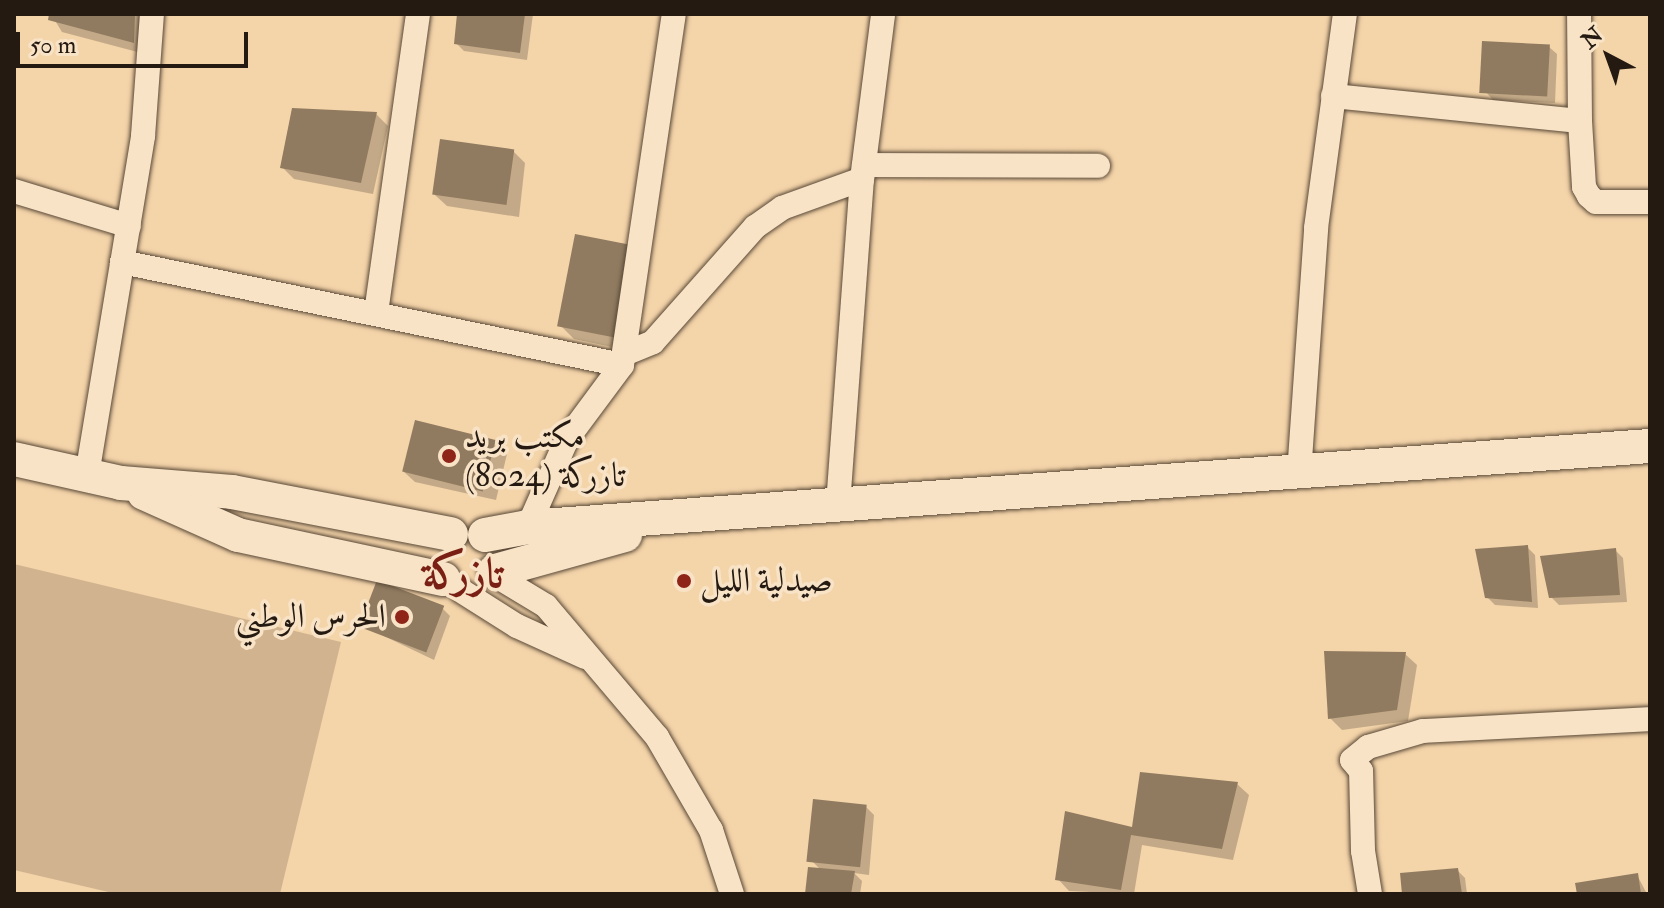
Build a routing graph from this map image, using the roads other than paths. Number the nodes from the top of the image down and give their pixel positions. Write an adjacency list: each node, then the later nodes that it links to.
1 (152, 14): 13 (street)
2 (418, 14): 15 (street)
3 (674, 14): 16 (street)
4 (883, 14): 10 (street)
5 (1345, 14): 7 (street)
6 (1579, 14): 8 (street)
7 (1333, 96): 8 (street); 19 (street)
8 (1580, 121): 12 (street)
9 (1098, 166): 10 (street)
10 (863, 172): 16 (street); 22 (street)
11 (14, 191): 13 (street)
12 (1650, 202)
13 (129, 226): 14 (street)
14 (122, 262): 15 (street); 20 (street)
15 (376, 313): 16 (street)
16 (623, 360): 24 (street)
17 (1650, 446): 19 (street)
18 (14, 459): 20 (street)
19 (1299, 474): 22 (street)
20 (87, 475): 21 (street)
21 (121, 483): 25 (street); 28 (street)
22 (838, 505): 23 (street)
23 (679, 520): 24 (street); 27 (street)
24 (528, 527): 26 (street)
25 (451, 534): 26 (street); 28 (street)
26 (485, 535): 27 (street)
27 (494, 573): 28 (street); 29 (street)
28 (452, 584): 29 (street)
29 (595, 661): 31 (street)
30 (1650, 719): 32 (street)
31 (732, 894)
32 (1370, 894)

